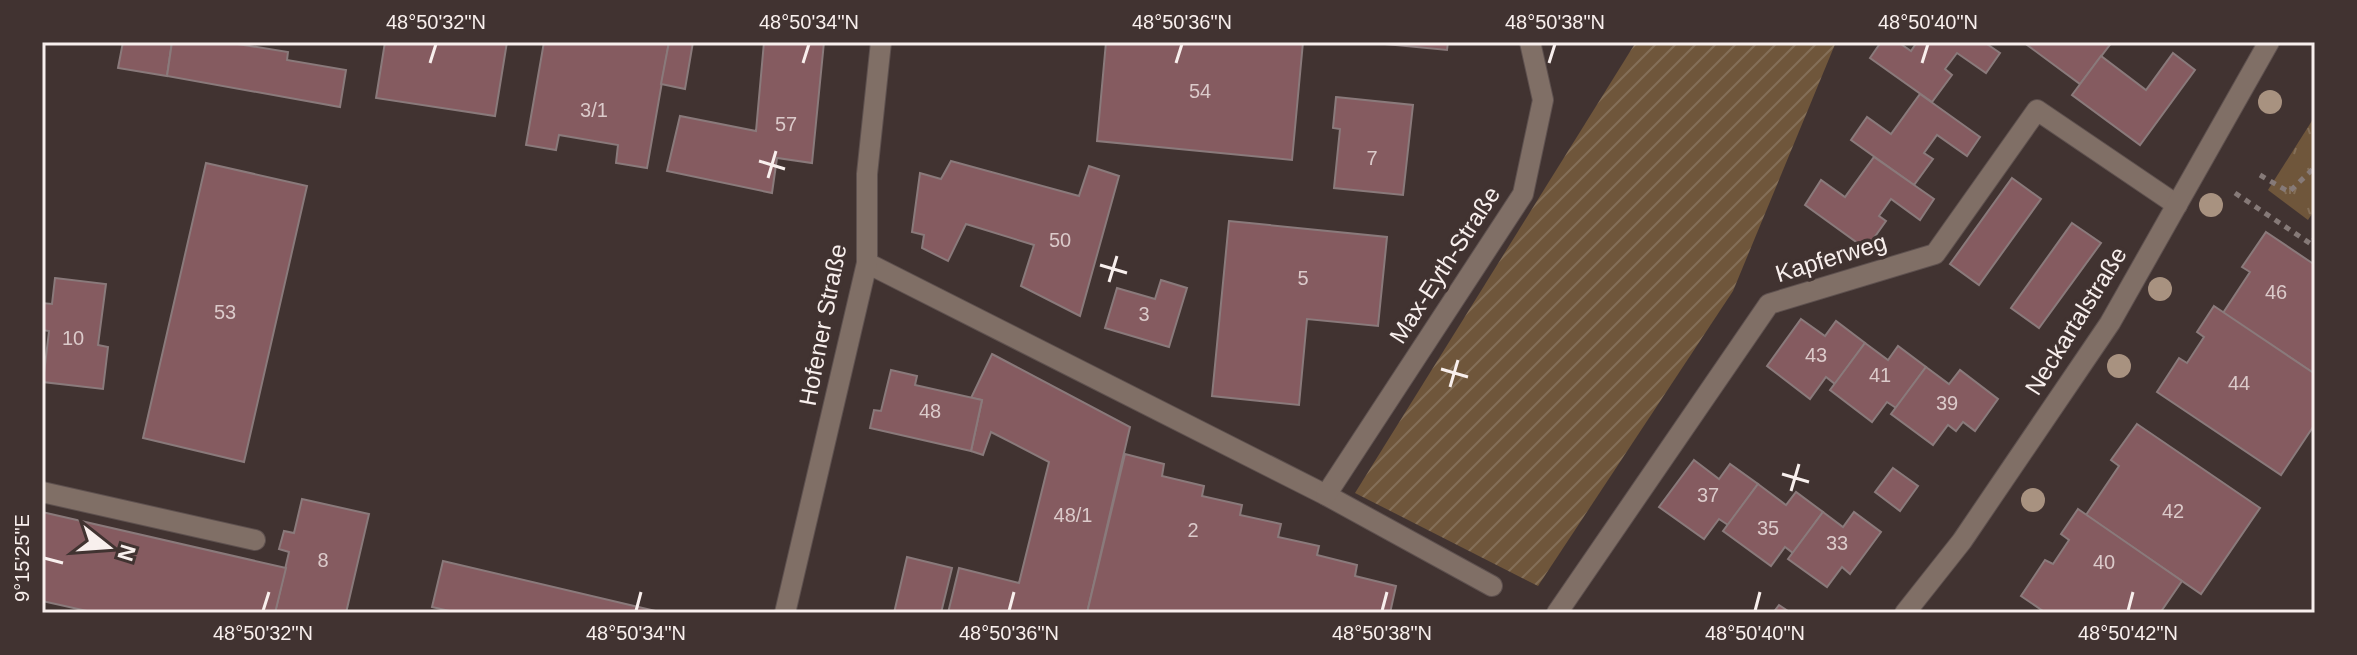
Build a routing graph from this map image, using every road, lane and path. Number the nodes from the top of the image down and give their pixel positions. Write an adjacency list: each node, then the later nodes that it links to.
1 (881, 42): 9 (street, Hofener Straße)
2 (1530, 42): 11 (street, Max-Eyth-Straße)
3 (2269, 42): 7 (street, Neckartalstraße)
4 (2315, 167): 5 (path)
5 (2260, 175)
6 (2235, 193): 8 (path)
7 (2177, 205): 15 (street, Kapferweg); 16 (street, Neckartalstraße)
8 (2315, 238)
9 (867, 263): 11 (street); 14 (street, Hofener Straße)
10 (42, 492): 12 (street)
11 (1326, 495): 13 (street)
12 (255, 540)
13 (1492, 586)
14 (785, 613)
15 (1557, 613)
16 (1905, 613)

